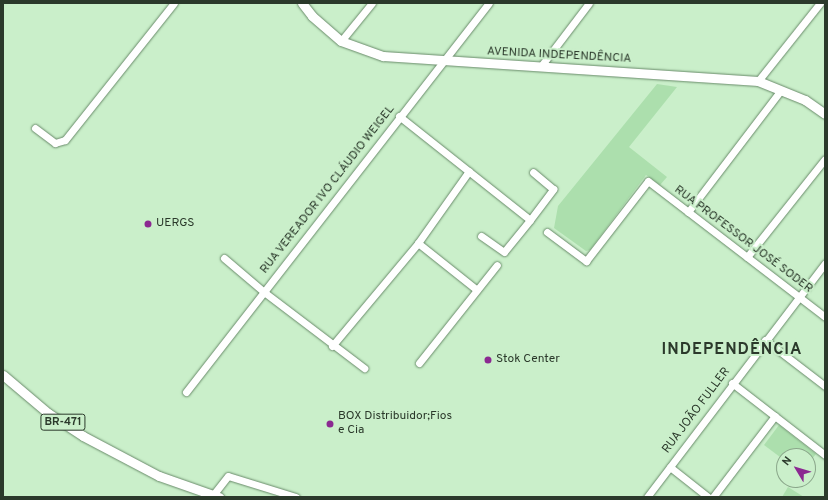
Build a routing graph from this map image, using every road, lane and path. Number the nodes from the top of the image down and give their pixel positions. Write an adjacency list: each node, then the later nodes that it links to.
1 (174, 3): 14 (street)
2 (302, 3): 7 (main road, AVENIDA INDEPENDÊNCIA)
3 (372, 3): 7 (street)
4 (490, 3): 8 (street, RUA VEREADOR IVO CLÁUDIO WEIGEL)
5 (589, 3): 9 (street)
6 (820, 3): 10 (street)
7 (341, 41): 8 (main road, AVENIDA INDEPENDÊNCIA)
8 (441, 62): 9 (main road, AVENIDA INDEPENDÊNCIA); 13 (street, RUA VEREADOR IVO CLÁUDIO WEIGEL)
9 (541, 66): 10 (main road, AVENIDA INDEPENDÊNCIA)
10 (758, 81): 11 (main road, AVENIDA INDEPENDÊNCIA)
11 (781, 90): 12 (main road, AVENIDA INDEPENDÊNCIA); 18 (street)
12 (825, 114)
13 (399, 116): 16 (street); 28 (street, RUA VEREADOR IVO CLÁUDIO WEIGEL)
14 (35, 128)
15 (825, 159): 23 (street)
16 (469, 171): 19 (street); 22 (street)
17 (533, 172): 19 (street)
18 (688, 212): 20 (street, RUA PROFESSOR JOSÉ SODER); 23 (street, RUA PROFESSOR JOSÉ SODER)
19 (530, 220): 21 (street)
20 (548, 232)
21 (481, 236)
22 (418, 243): 27 (street); 32 (street)
23 (747, 257): 29 (street, RUA PROFESSOR JOSÉ SODER)
24 (224, 258): 28 (street)
25 (825, 263): 29 (street, RUA JOÃO FULLER)
26 (497, 265): 27 (street)
27 (477, 290): 33 (street)
28 (264, 292): 32 (street); 38 (street, RUA VEREADOR IVO CLÁUDIO WEIGEL)
29 (799, 296): 30 (street, RUA PROFESSOR JOSÉ SODER); 31 (street, RUA JOÃO FULLER)
30 (825, 317)
31 (765, 340): 36 (street, RUA JOÃO FULLER); 37 (street)
32 (332, 346): 34 (street)
33 (419, 363)
34 (364, 368)
35 (3, 375): 42 (main road, BR-471)
36 (732, 383): 39 (street); 41 (street, RUA JOÃO FULLER)
37 (825, 386)
38 (186, 392)
39 (775, 416): 40 (street); 46 (street)
40 (825, 455)
41 (670, 467): 44 (street, RUA JOÃO FULLER); 45 (street)
42 (216, 496): 43 (street)
43 (296, 497)
44 (647, 497)
45 (708, 497)
46 (713, 497)

